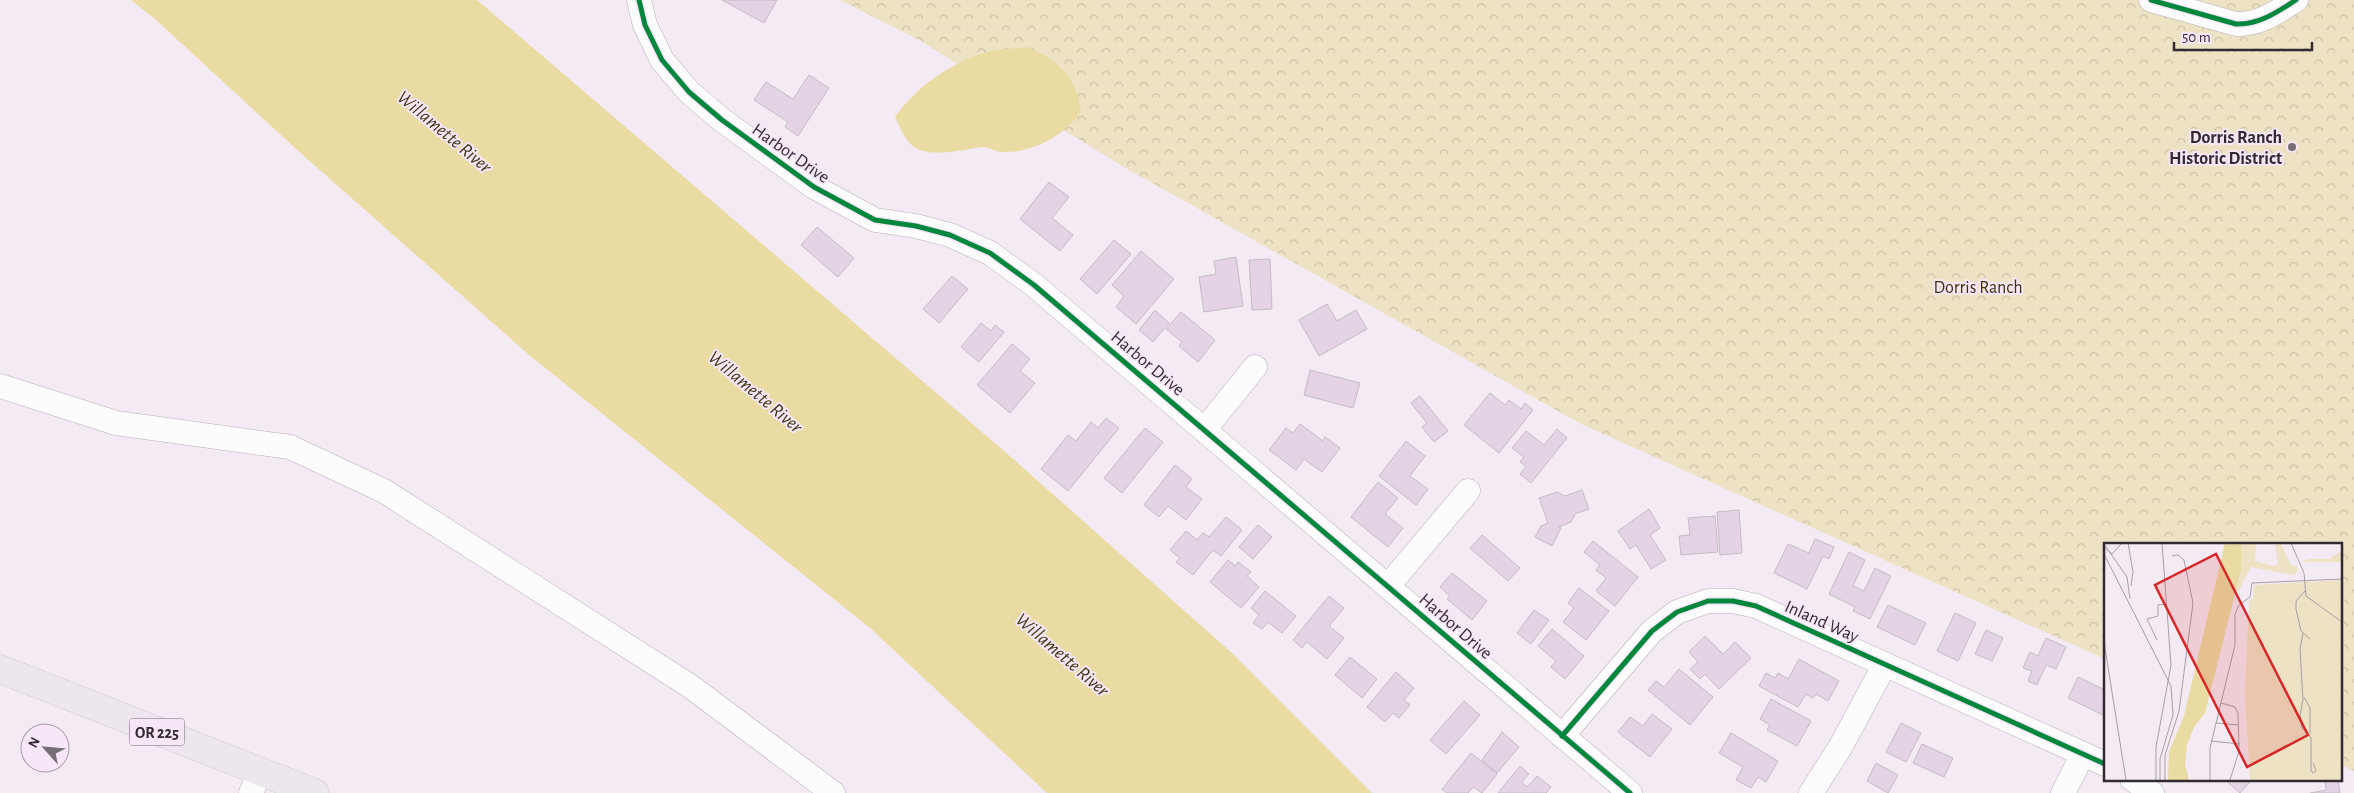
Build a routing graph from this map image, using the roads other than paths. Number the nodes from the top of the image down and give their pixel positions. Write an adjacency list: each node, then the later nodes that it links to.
1 (640, 0): 6 (street, Harbor Drive)
2 (2151, 0): 3 (street)
3 (2296, 0)
4 (1255, 367): 6 (street)
5 (0, 386): 17 (street)
6 (1205, 429): 8 (street, Harbor Drive)
7 (1468, 491): 8 (street)
8 (1388, 586): 11 (street, Harbor Drive)
9 (1885, 664): 11 (street, Inland Way); 12 (street, Inland Way); 19 (street)
10 (0, 669): 15 (main road, OR 225)
11 (1562, 736): 18 (street, Harbor Drive)
12 (2083, 754): 13 (street, Inland Way); 20 (street)
13 (2104, 764)
14 (2133, 780): 21 (street)
15 (255, 782): 16 (main road, OR 225)
16 (315, 793)
17 (833, 793)
18 (1630, 793)
19 (1811, 793)
20 (2063, 793)
21 (2152, 793)

